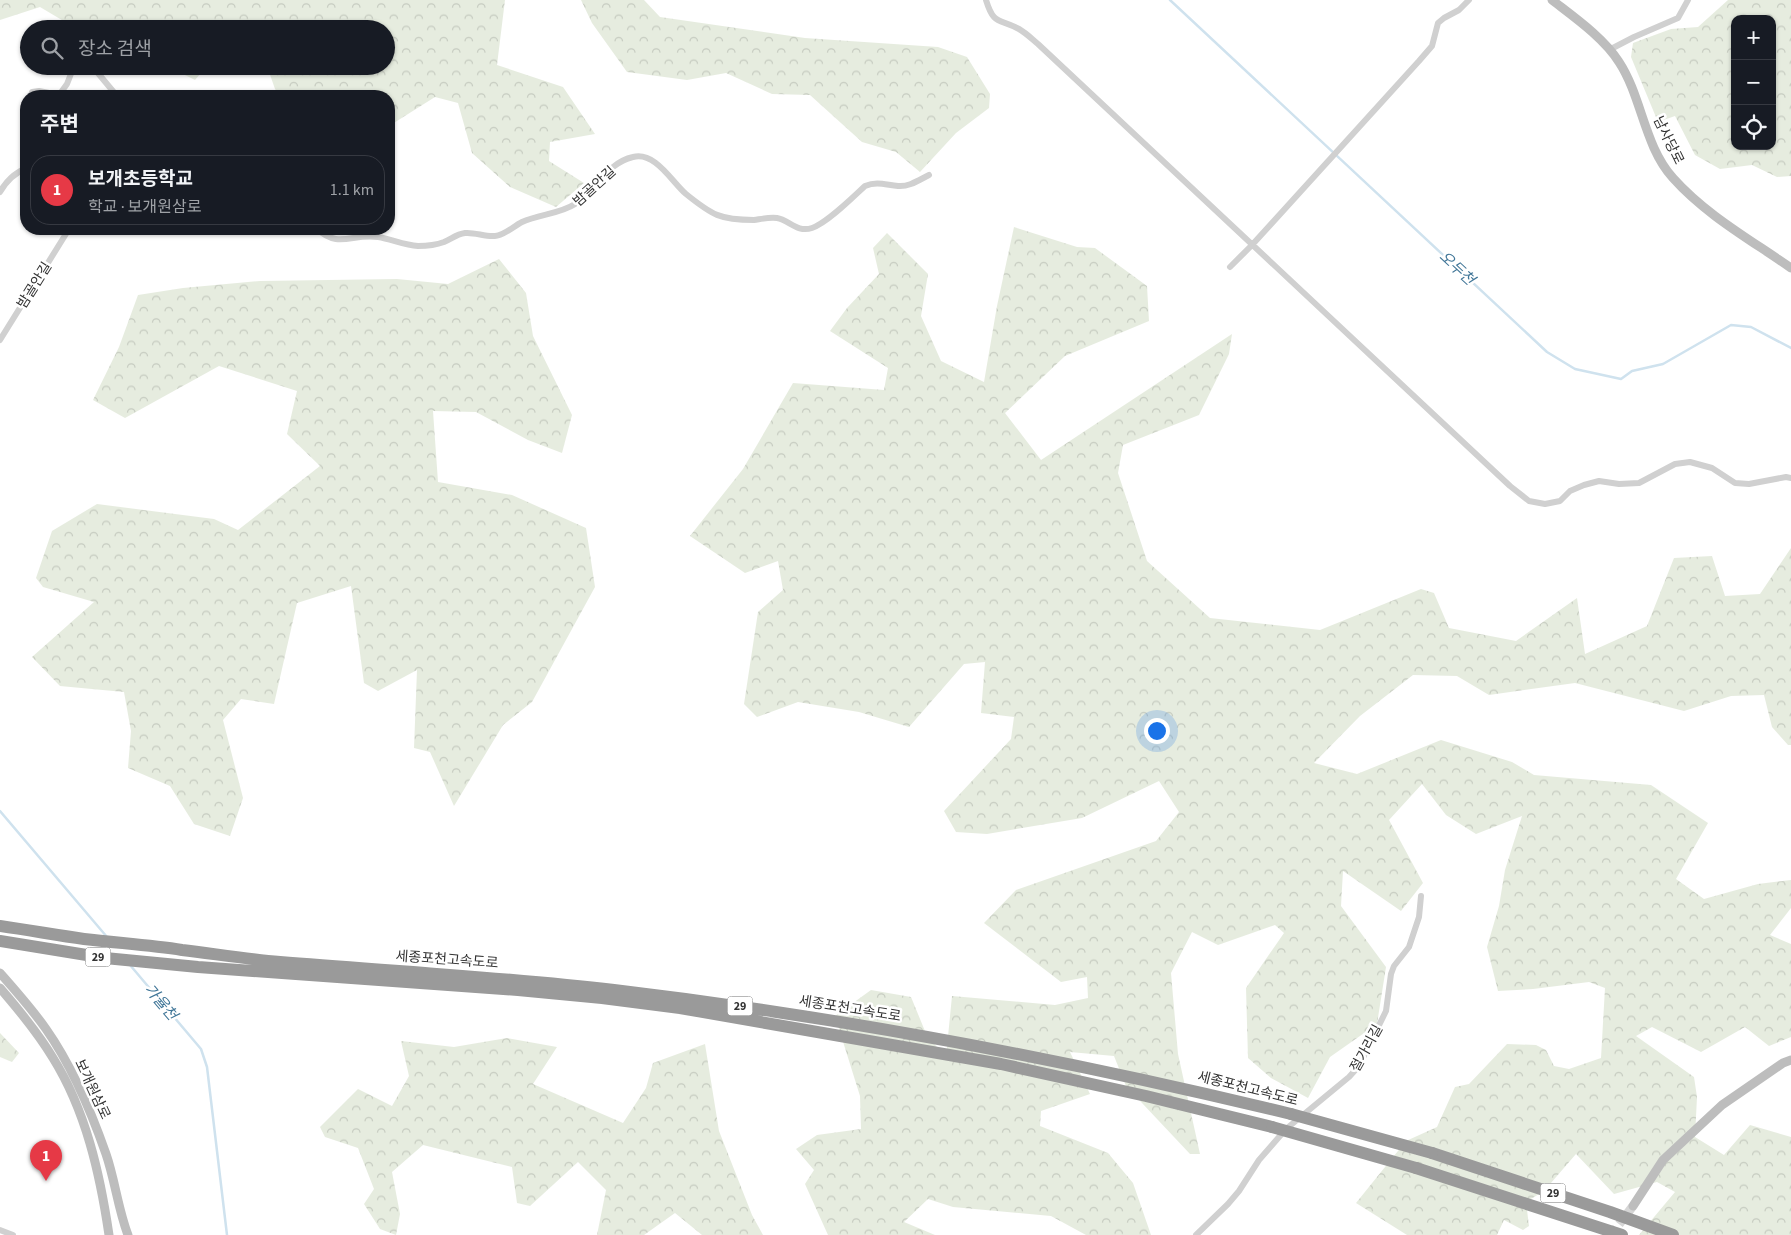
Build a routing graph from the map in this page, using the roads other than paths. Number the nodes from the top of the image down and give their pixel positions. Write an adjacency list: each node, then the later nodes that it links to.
1 (986, 0): 15 (street)
2 (1469, 0): 15 (street)
3 (1552, 0): 5 (street, 남사당로)
4 (1688, 0): 5 (street)
5 (1609, 50): 17 (street, 남사당로)
6 (70, 75): 8 (street)
7 (100, 75): 9 (street)
8 (63, 90)
9 (112, 90)
10 (20, 170): 12 (street)
11 (929, 175): 14 (street, 밤골안길)
12 (0, 192)
13 (65, 235): 18 (street, 밤골안길)
14 (324, 235)
15 (1252, 245): 16 (street); 19 (street)
16 (1230, 267)
17 (1791, 268)
18 (0, 340)
19 (1791, 478)
20 (1422, 896): 31 (street, 절가리길)
21 (0, 926): 33 (highway, 세종포천고속도로 / 29, bridge)
22 (0, 941): 32 (highway, 세종포천고속도로 / 29, bridge)
23 (0, 972): 30 (street, 보개원삼로)
24 (0, 988): 29 (street, 보개원삼로)
25 (1791, 1060): 26 (street)
26 (1633, 1206)
27 (0, 1230): 28 (street)
28 (13, 1235)
29 (109, 1235)
30 (128, 1235)
31 (1196, 1235)
32 (1622, 1235)
33 (1673, 1235)

